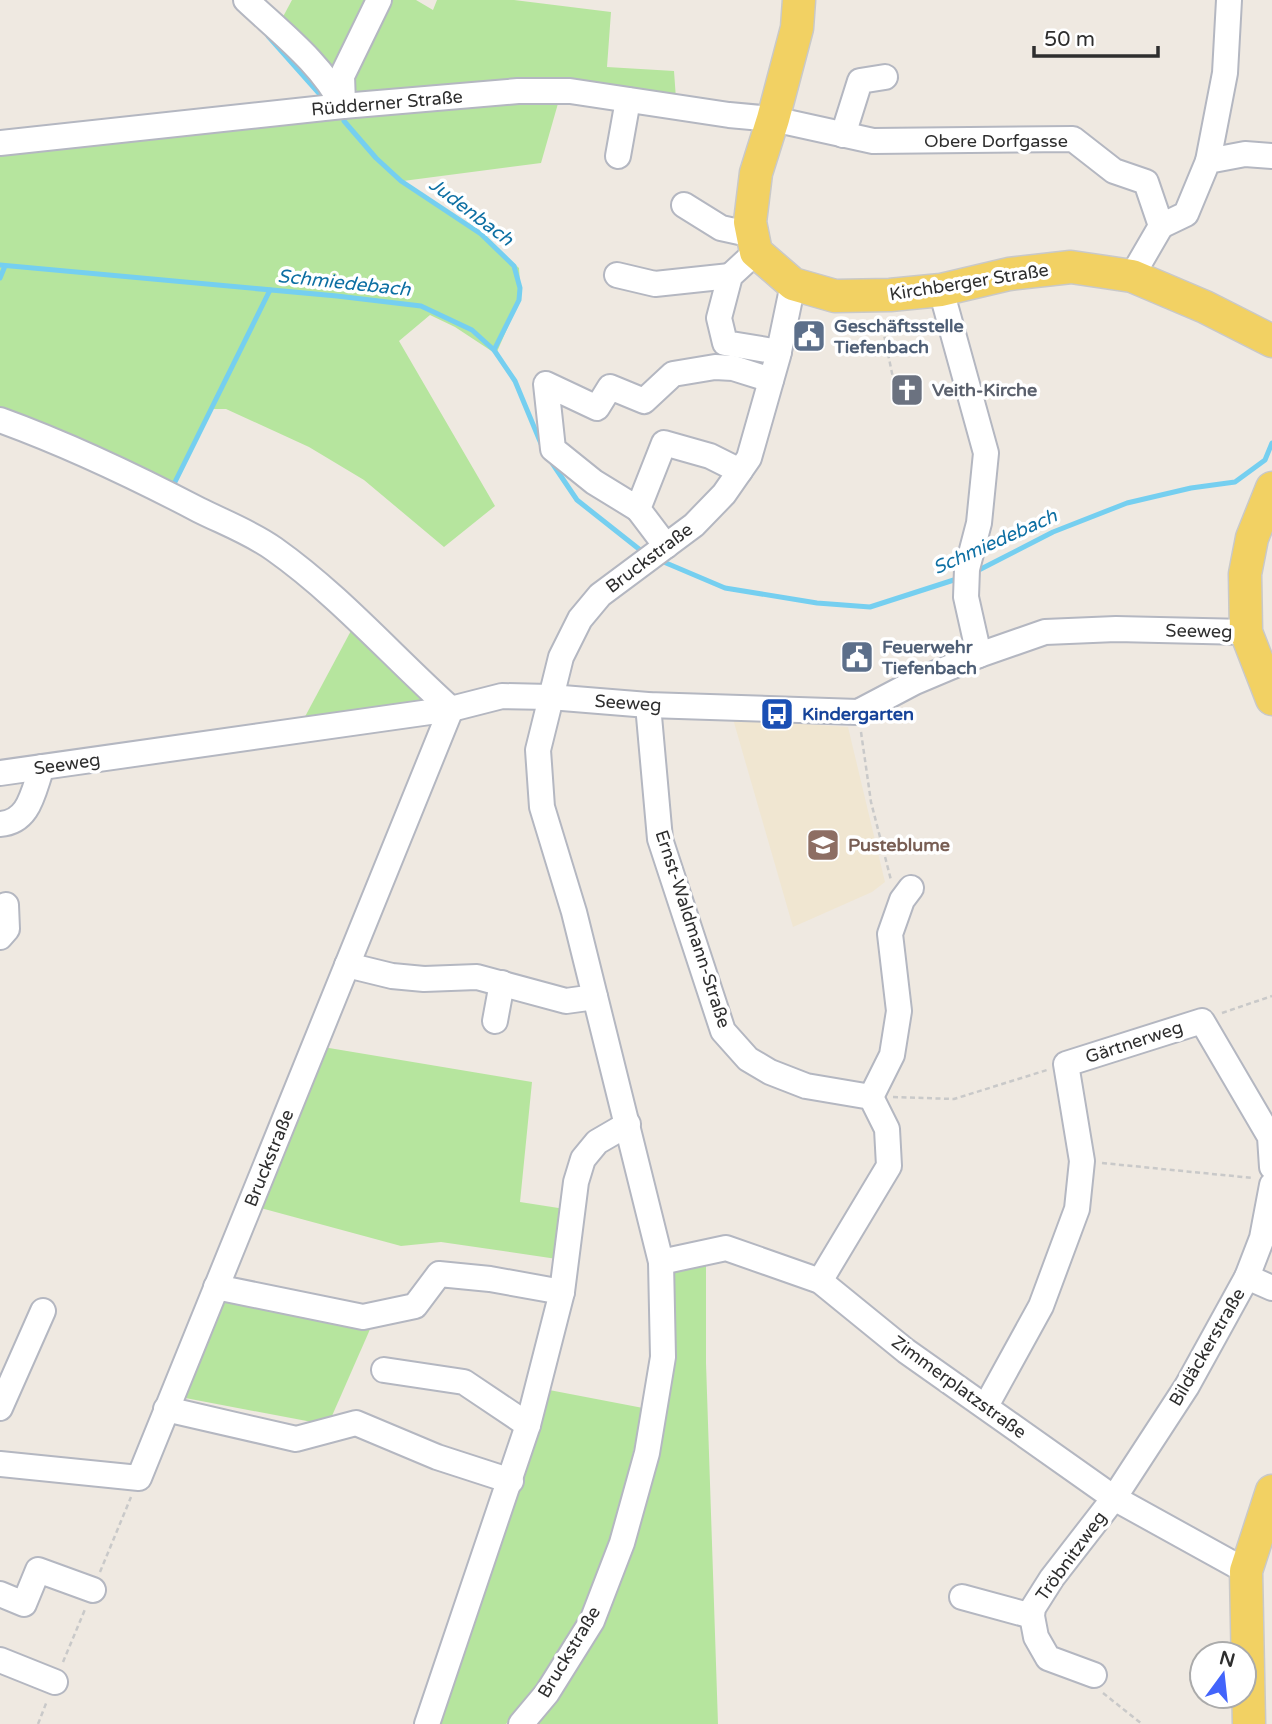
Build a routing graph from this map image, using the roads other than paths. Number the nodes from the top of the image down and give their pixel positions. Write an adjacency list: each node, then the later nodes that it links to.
1 (246, 0): 7 (street)
2 (379, 0): 7 (street)
3 (799, 0): 8 (main road)
4 (1229, 0): 13 (street)
5 (885, 77): 9 (street)
6 (628, 100): 7 (street, Rüdderner Straße); 8 (street, Rüdderner Straße); 11 (street)
7 (343, 106): 10 (street, Rüdderner Straße)
8 (773, 120): 9 (street, Obere Dorfgasse); 16 (main road)
9 (843, 135): 15 (street, Obere Dorfgasse)
10 (0, 143)
11 (618, 156)
12 (1272, 156): 13 (street)
13 (1208, 161): 15 (street)
14 (684, 205): 16 (street)
15 (1161, 226): 19 (street)
16 (754, 244): 18 (street); 20 (main road, Kirchberger Straße)
17 (617, 275): 18 (street)
18 (730, 276): 23 (street)
19 (1132, 276): 21 (main road, Kirchberger Straße); 22 (main road, Kirchberger Straße)
20 (793, 284): 21 (main road, Kirchberger Straße); 23 (street, Bruckstraße)
21 (941, 289): 31 (street)
22 (1272, 341)
23 (779, 352): 24 (street, Bruckstraße)
24 (771, 380): 26 (street, Bruckstraße); 28 (street)
25 (0, 420): 35 (street)
26 (740, 471): 28 (street); 29 (street, Bruckstraße)
27 (1272, 488): 30 (main road)
28 (638, 509): 29 (street)
29 (664, 547): 32 (street, Bruckstraße)
30 (1246, 632): 31 (street, Seeweg); 33 (main road)
31 (979, 655): 34 (street, Seeweg)
32 (551, 697): 34 (street, Seeweg); 35 (street, Seeweg); 44 (street, Bruckstraße)
33 (1272, 699)
34 (648, 705): 47 (street, Ernst-Waldmann-Straße)
35 (452, 709): 36 (street, Seeweg); 42 (street, Bruckstraße)
36 (42, 767): 37 (street, Seeweg); 38 (street)
37 (0, 773)
38 (0, 824)
39 (906, 894): 47 (street)
40 (6, 905): 41 (street)
41 (0, 937)
42 (347, 965): 43 (street); 53 (street, Bruckstraße)
43 (502, 984): 44 (street); 45 (street)
44 (595, 997): 48 (street, Bruckstraße)
45 (495, 1021)
46 (1202, 1021): 49 (street, Bildäckerstraße); 58 (street, Gärtnerweg)
47 (871, 1097): 52 (street)
48 (628, 1124): 50 (street, Bruckstraße); 55 (street)
49 (1268, 1177): 51 (street, Bildäckerstraße)
50 (662, 1262): 52 (street, Zimmerplatzstraße); 75 (street, Bruckstraße)
51 (1247, 1277): 54 (street); 65 (street, Bildäckerstraße)
52 (820, 1281): 58 (street, Zimmerplatzstraße)
53 (216, 1287): 55 (street); 60 (street, Bruckstraße)
54 (1272, 1288)
55 (562, 1292): 61 (street)
56 (43, 1311): 59 (street)
57 (384, 1370): 61 (street)
58 (986, 1406): 65 (street, Zimmerplatzstraße)
59 (0, 1408)
60 (166, 1409): 62 (street, Bruckstraße); 63 (street)
61 (528, 1425): 63 (street)
62 (0, 1464)
63 (510, 1480): 74 (street)
64 (1272, 1490): 66 (main road)
65 (1114, 1497): 66 (street, Zimmerplatzstraße); 70 (street, Tröbnitzweg)
66 (1246, 1571): 76 (main road)
67 (93, 1590): 68 (street)
68 (0, 1594)
69 (962, 1597): 70 (street, Tröbnitzweg)
70 (1032, 1616): 72 (street, Tröbnitzweg)
71 (0, 1660): 73 (street)
72 (1094, 1675)
73 (55, 1682)
74 (427, 1724)
75 (521, 1724)
76 (1249, 1724)

